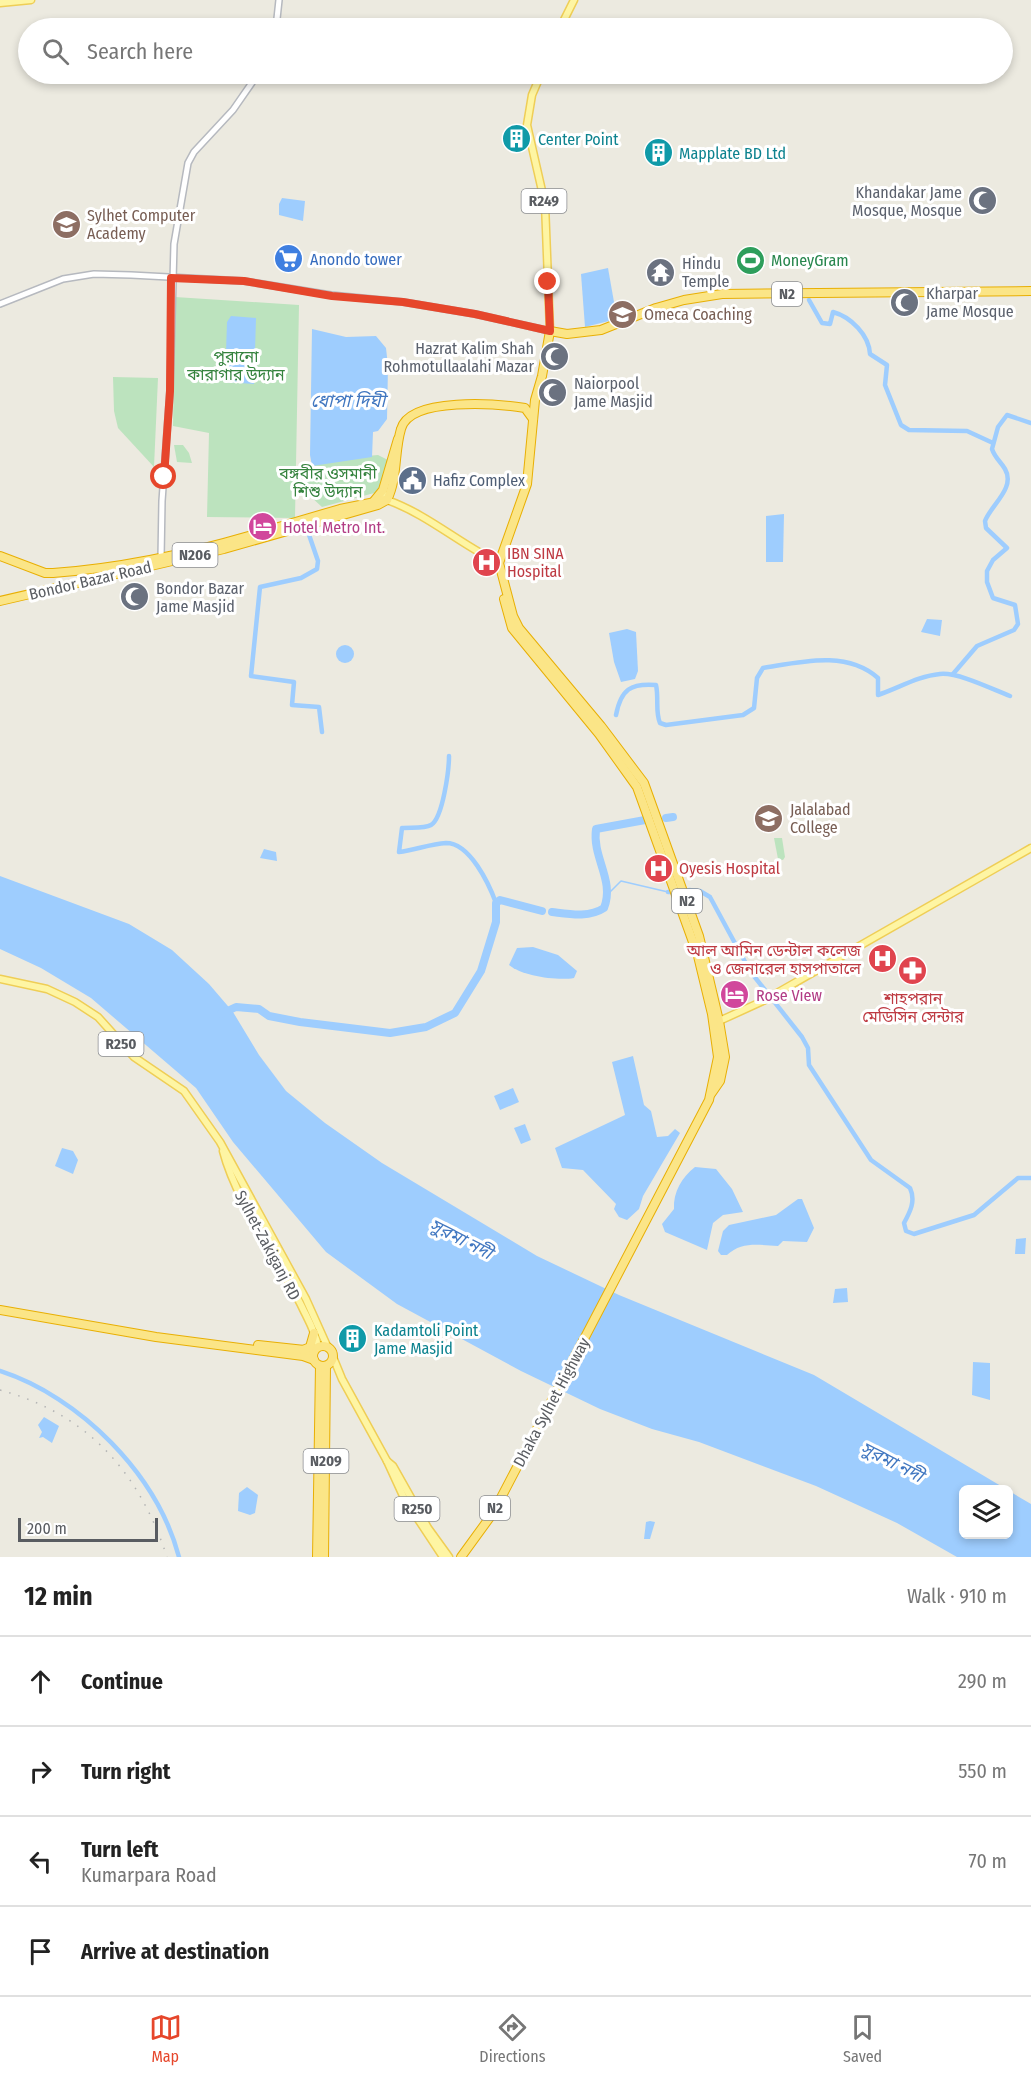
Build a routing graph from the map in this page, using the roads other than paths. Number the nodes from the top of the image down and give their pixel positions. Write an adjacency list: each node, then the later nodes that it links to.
1 (31, 0): 4 (main road)
2 (279, 0): 5 (main road)
3 (573, 0): 6 (main road)
4 (0, 3)
5 (277, 18)
6 (565, 18)
7 (252, 84): 9 (main road)
8 (537, 84): 12 (main road, R249)
9 (171, 278): 11 (main road); 12 (main road); 19 (main road)
10 (1031, 291): 12 (highway, N2)
11 (0, 304)
12 (550, 331): 13 (highway, N2)
13 (535, 400): 14 (highway); 15 (highway, N2)
14 (525, 408): 15 (highway); 16 (highway)
15 (533, 419): 20 (highway, N2)
16 (388, 494): 17 (main road); 17 (main road); 19 (highway, N206); 21 (highway, Bondor Bazar Road / N206)
17 (397, 504): 20 (main road)
18 (0, 556): 19 (highway, N206)
19 (161, 558)
20 (499, 563): 24 (highway, N2)
21 (0, 601)
22 (1031, 848): 24 (main road)
23 (0, 980): 25 (main road, R250)
24 (716, 1022): 41 (highway, Dhaka Sylhet Highway / N2)
25 (220, 1142): 28 (main road, Sylhet-Zakiganj RD / R250); 29 (main road, R250)
26 (0, 1310): 27 (highway)
27 (146, 1333): 31 (highway); 33 (highway)
28 (314, 1333): 30 (main road, Sylhet-Zakiganj RD / R250); 31 (highway)
29 (328, 1348): 30 (highway); 32 (highway)
30 (316, 1349): 31 (highway); 33 (highway, N209)
31 (301, 1350)
32 (333, 1357): 33 (highway); 34 (main road, R250)
33 (320, 1364): 34 (main road, R250); 35 (highway, N209); 37 (highway, N209)
34 (342, 1379): 35 (main road); 36 (main road, R250)
35 (327, 1381): 38 (highway, N209)
36 (387, 1461): 39 (main road, R250); 40 (main road, R250)
37 (317, 1557)
38 (324, 1557)
39 (443, 1557)
40 (449, 1557)
41 (462, 1557)

